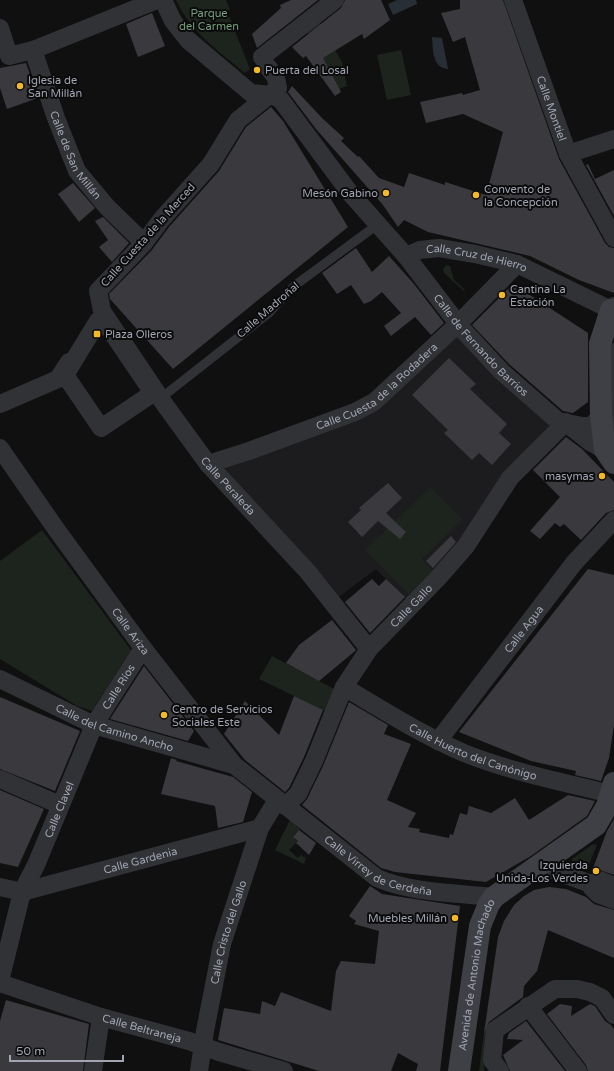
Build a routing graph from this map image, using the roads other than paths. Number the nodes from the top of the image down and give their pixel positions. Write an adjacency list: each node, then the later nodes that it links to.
1 (157, 0): 6 (street)
2 (163, 0): 7 (street)
3 (335, 0): 7 (street)
4 (513, 0): 9 (street, Calle Montiel)
5 (0, 28): 6 (street)
6 (33, 50): 12 (street, Calle de San Millán)
7 (269, 94): 10 (street, Calle de Fernando Barrios); 12 (street, Calle Cuesta de la Merced)
8 (614, 139): 9 (street)
9 (568, 154): 11 (street, Calle Montiel)
10 (377, 225): 13 (street, Calle de Fernando Barrios); 21 (lane, Calle Madroñal)
11 (614, 238)
12 (144, 243): 16 (street, Calle Cuesta de la Merced)
13 (406, 256): 14 (street, Calle Cruz de Hierro); 17 (street, Calle de Fernando Barrios)
14 (517, 264): 15 (street, Calle Cruz de Hierro); 17 (street, Calle Cuesta de la Rodadera)
15 (613, 309): 23 (street)
16 (102, 311): 20 (street); 21 (street, Calle Peraleda)
17 (458, 324): 24 (street, Calle de Fernando Barrios); 28 (street, Calle Cuesta de la Rodadera)
18 (614, 334): 27 (street)
19 (614, 352): 27 (street)
20 (54, 381): 21 (street); 22 (street)
21 (161, 398): 28 (street, Calle Peraleda)
22 (0, 404)
23 (601, 415): 24 (street); 27 (street)
24 (566, 422): 27 (street); 31 (street, Calle Gallo)
25 (101, 428): 25 (street)
26 (0, 448): 30 (street, Calle Ariza)
27 (612, 451)
28 (208, 464): 31 (street, Calle Peraleda)
29 (614, 520): 35 (street, Calle Agua)
30 (143, 648): 34 (street, Calle Ríos); 36 (street, Calle Ariza)
31 (369, 649): 33 (street, Calle Gallo)
32 (0, 679): 34 (street, Calle del Camino Ancho)
33 (344, 687): 35 (street, Calle Huerto del Canónigo); 39 (street, Calle Gallo)
34 (94, 725): 36 (street, Calle del Camino Ancho); 40 (street, Calle Clavel)
35 (438, 741): 38 (street, Calle Huerto del Canónigo)
36 (234, 765): 39 (street, Calle Ariza)
37 (0, 779): 40 (street)
38 (613, 788): 42 (street, Avenida de Antonio Machado)
39 (281, 803): 41 (street, Calle Cristo del Gallo); 47 (street, Calle Virrey de Cerdeña)
40 (60, 805): 46 (street, Calle Clavel)
41 (260, 828): 46 (street, Calle Gardenia); 53 (street, Calle Cristo del Gallo)
42 (544, 863): 43 (street); 47 (street, Avenida de Antonio Machado)
43 (591, 884): 44 (street); 48 (street)
44 (614, 886)
45 (0, 887): 46 (street)
46 (22, 892): 49 (street, Calle Clavel)
47 (494, 898): 58 (street, Avenida de Antonio Machado)
48 (614, 900)
49 (0, 982): 52 (street, Calle Beltraneja)
50 (528, 1006): 51 (street); 54 (street); 59 (street)
51 (614, 1015)
52 (101, 1017): 53 (street, Calle Beltraneja); 55 (street)
53 (202, 1046): 56 (street, Calle Cristo del Gallo); 57 (street, Calle Beltraneja)
54 (496, 1065)
55 (93, 1071)
56 (199, 1071)
57 (284, 1071)
58 (459, 1071)
59 (578, 1071)

